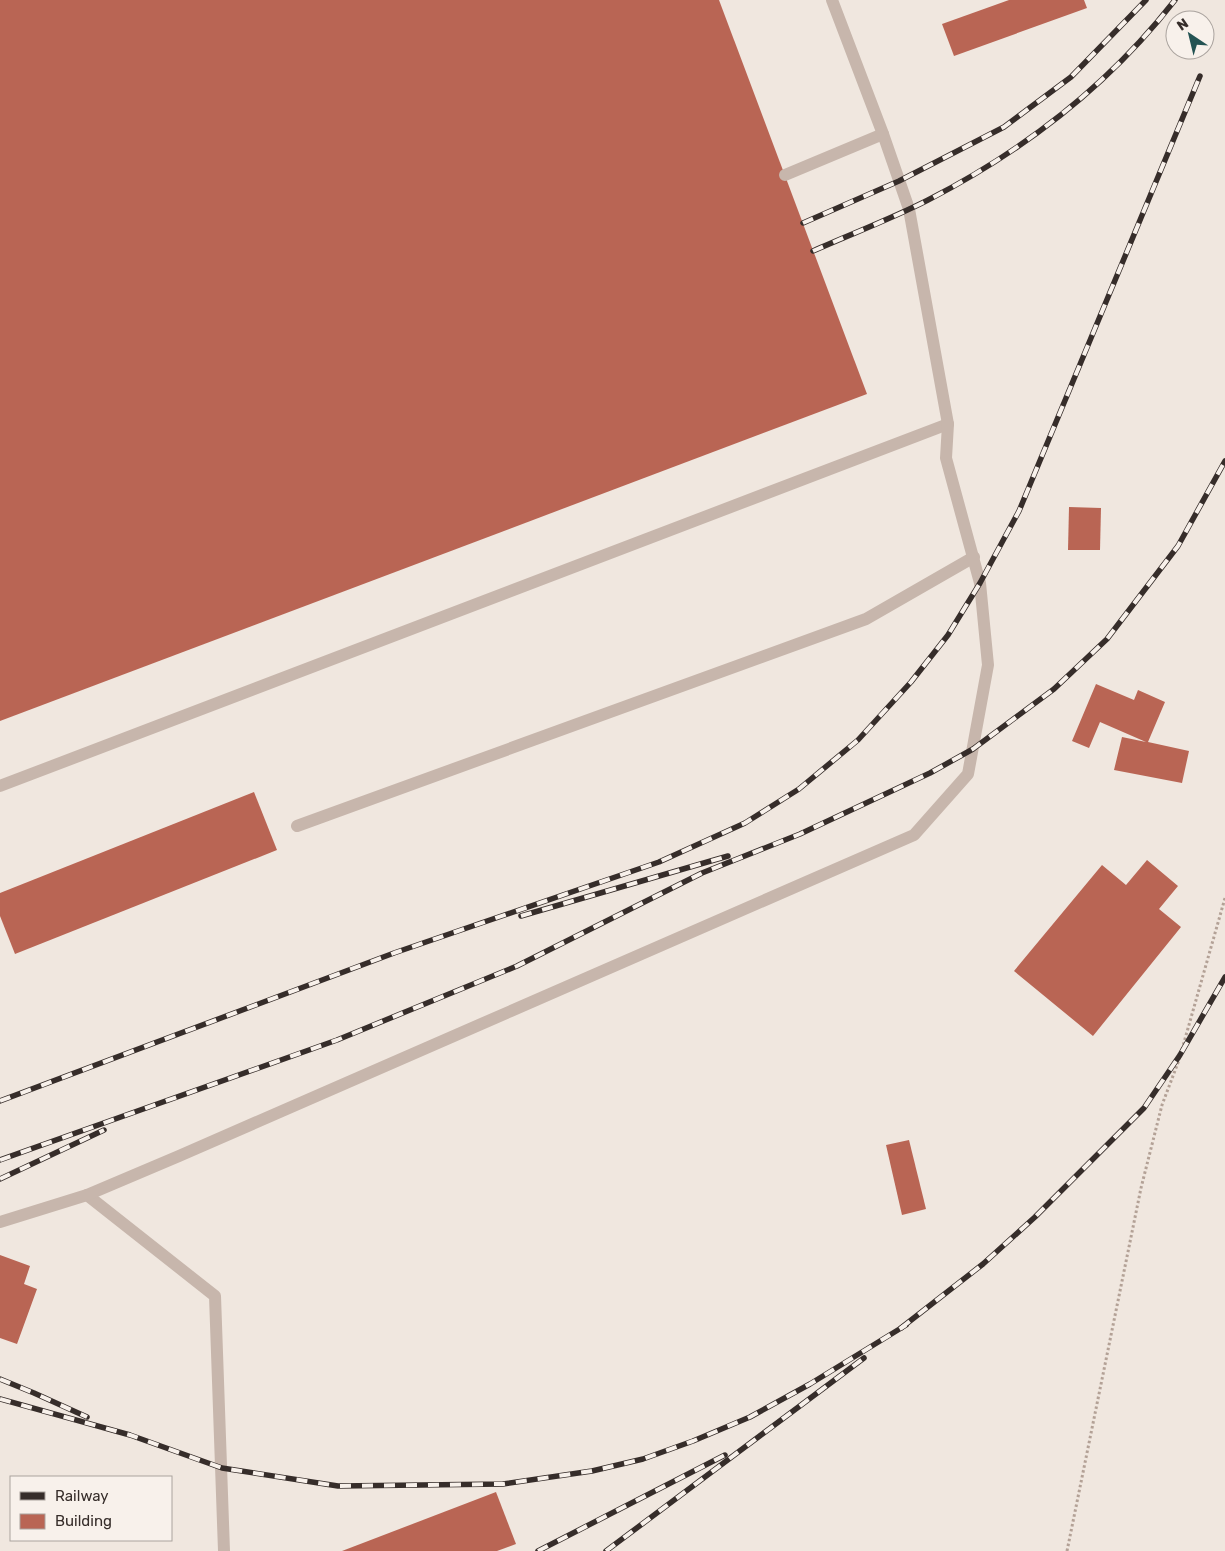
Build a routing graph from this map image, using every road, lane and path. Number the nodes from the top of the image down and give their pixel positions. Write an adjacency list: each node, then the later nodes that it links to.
1 (832, 0): 2 (lane)
2 (883, 134): 3 (lane); 4 (lane)
3 (785, 175)
4 (948, 424): 5 (lane); 6 (lane)
5 (974, 557): 7 (lane); 9 (lane)
6 (0, 786)
7 (297, 826)
8 (1225, 898): 12 (path)
9 (87, 1194): 10 (lane); 11 (lane)
10 (0, 1222)
11 (224, 1551)
12 (1068, 1551)

